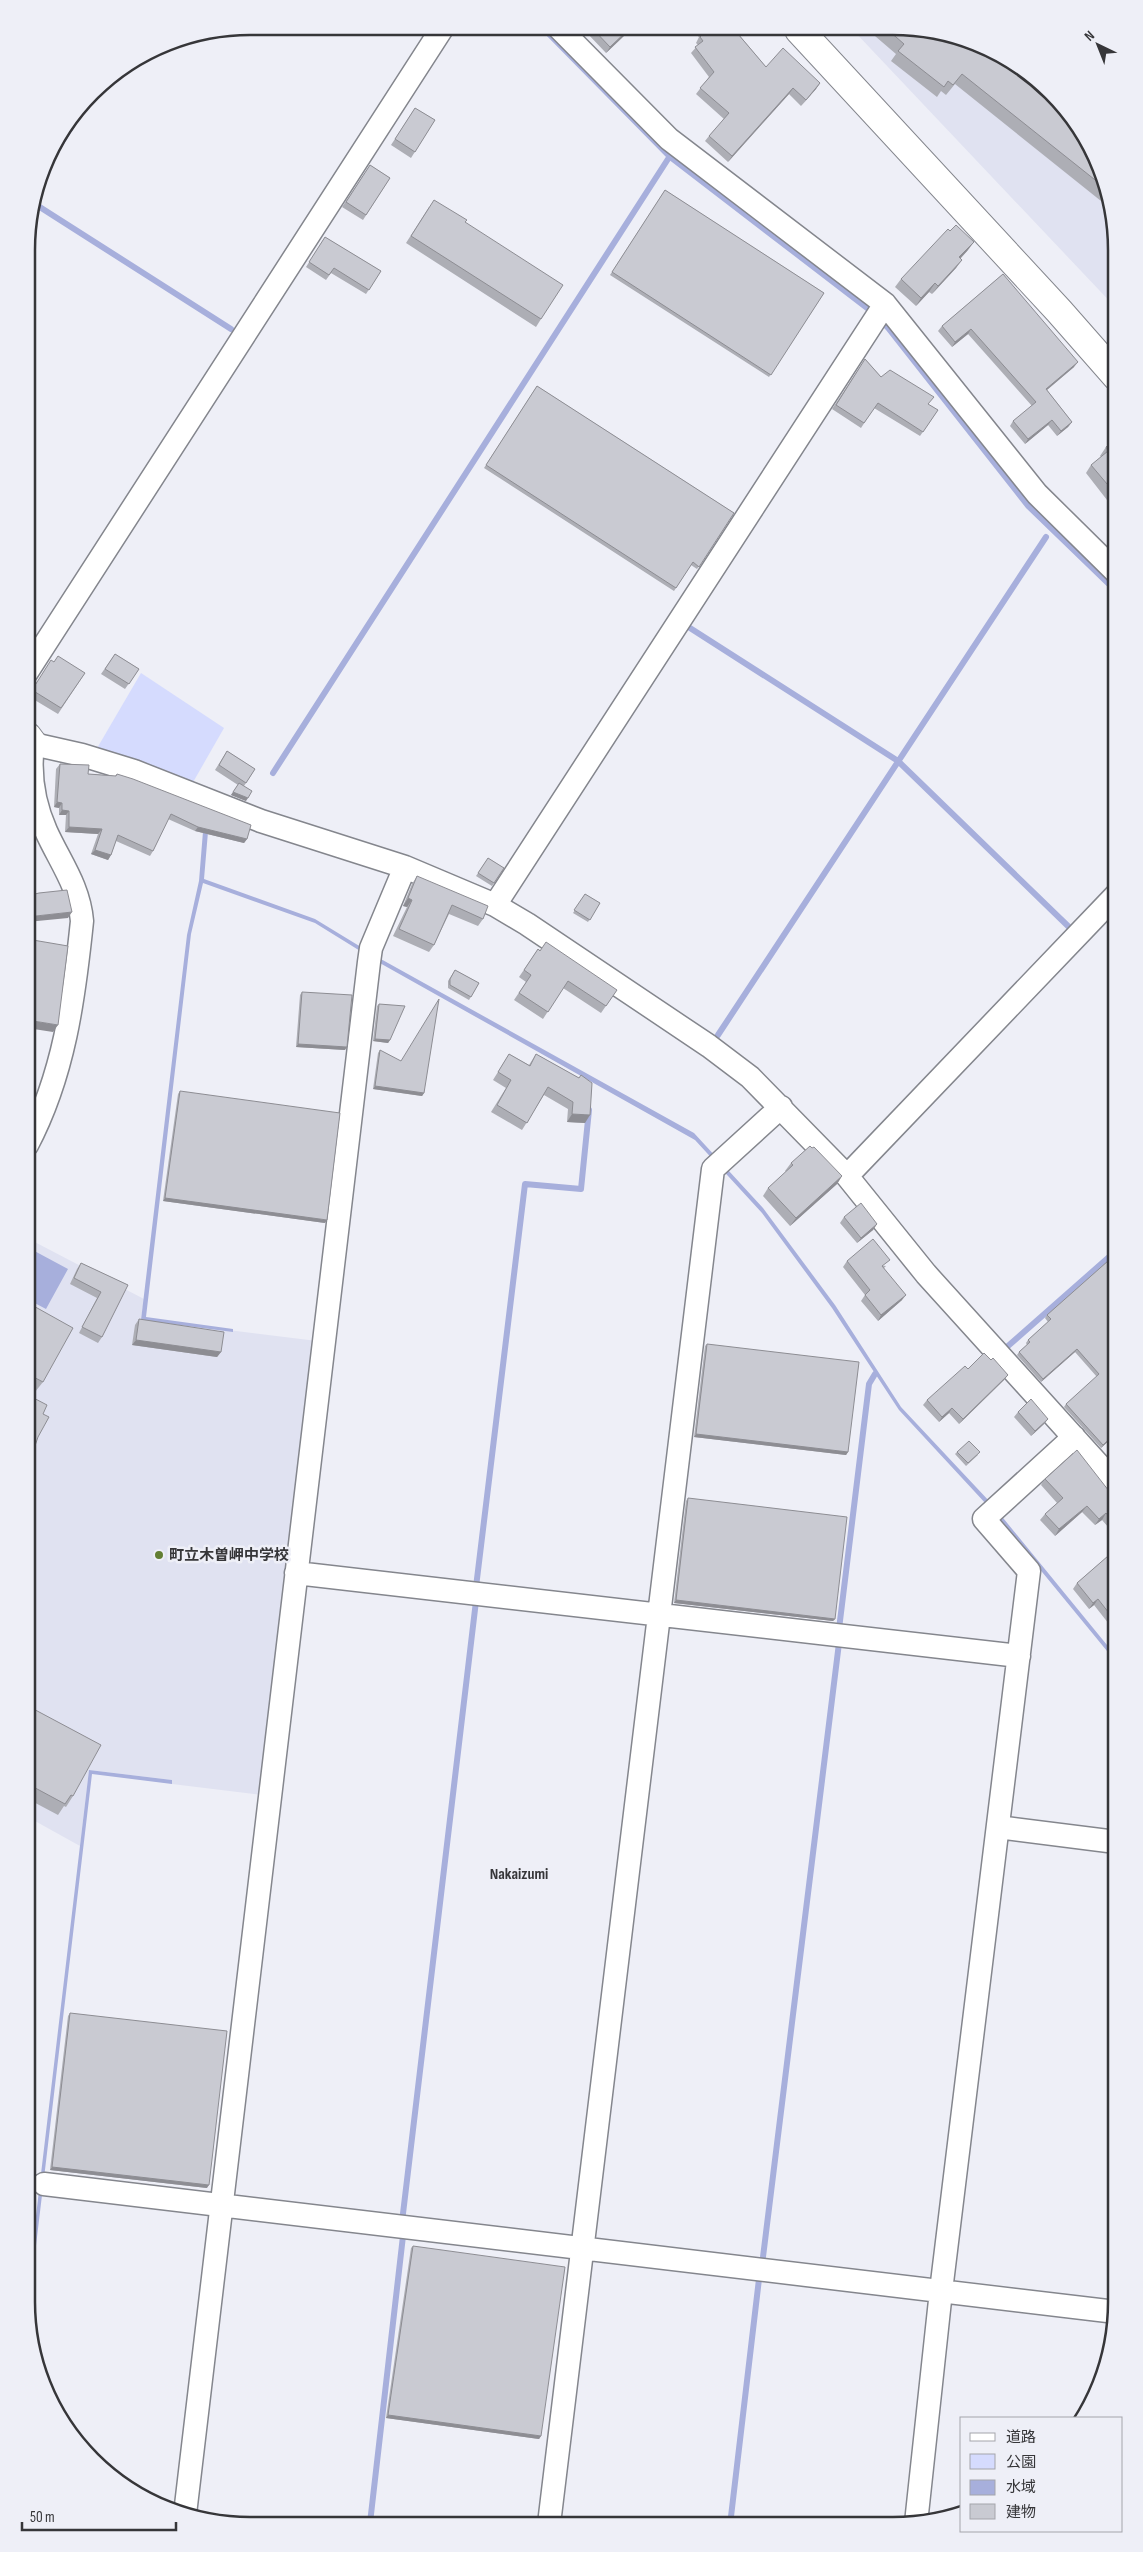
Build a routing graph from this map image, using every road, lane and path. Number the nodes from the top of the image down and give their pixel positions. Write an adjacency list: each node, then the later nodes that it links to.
1 (438, 35): 7 (street)
2 (566, 35): 4 (street)
3 (804, 35): 5 (street)
4 (880, 313): 6 (street); 12 (street)
5 (1108, 367)
6 (1108, 564)
7 (35, 660)
8 (35, 741): 10 (street)
9 (35, 797): 14 (street)
10 (405, 867): 12 (street); 18 (street)
11 (1108, 903): 15 (street)
12 (495, 905): 13 (street)
13 (781, 1107): 15 (street); 19 (street)
14 (35, 1124)
15 (847, 1176): 16 (street)
16 (1074, 1438): 17 (street); 20 (street)
17 (1108, 1475)
18 (296, 1573): 19 (street); 24 (street)
19 (658, 1615): 20 (street); 25 (street)
20 (1019, 1656): 21 (street)
21 (998, 1827): 22 (street); 26 (street)
22 (1108, 1841)
23 (44, 2184): 24 (street)
24 (221, 2206): 25 (street); 28 (street)
25 (580, 2250): 26 (street); 30 (street)
26 (941, 2291): 27 (street); 29 (street)
27 (1108, 2311)
28 (186, 2507)
29 (917, 2516)
30 (549, 2517)

